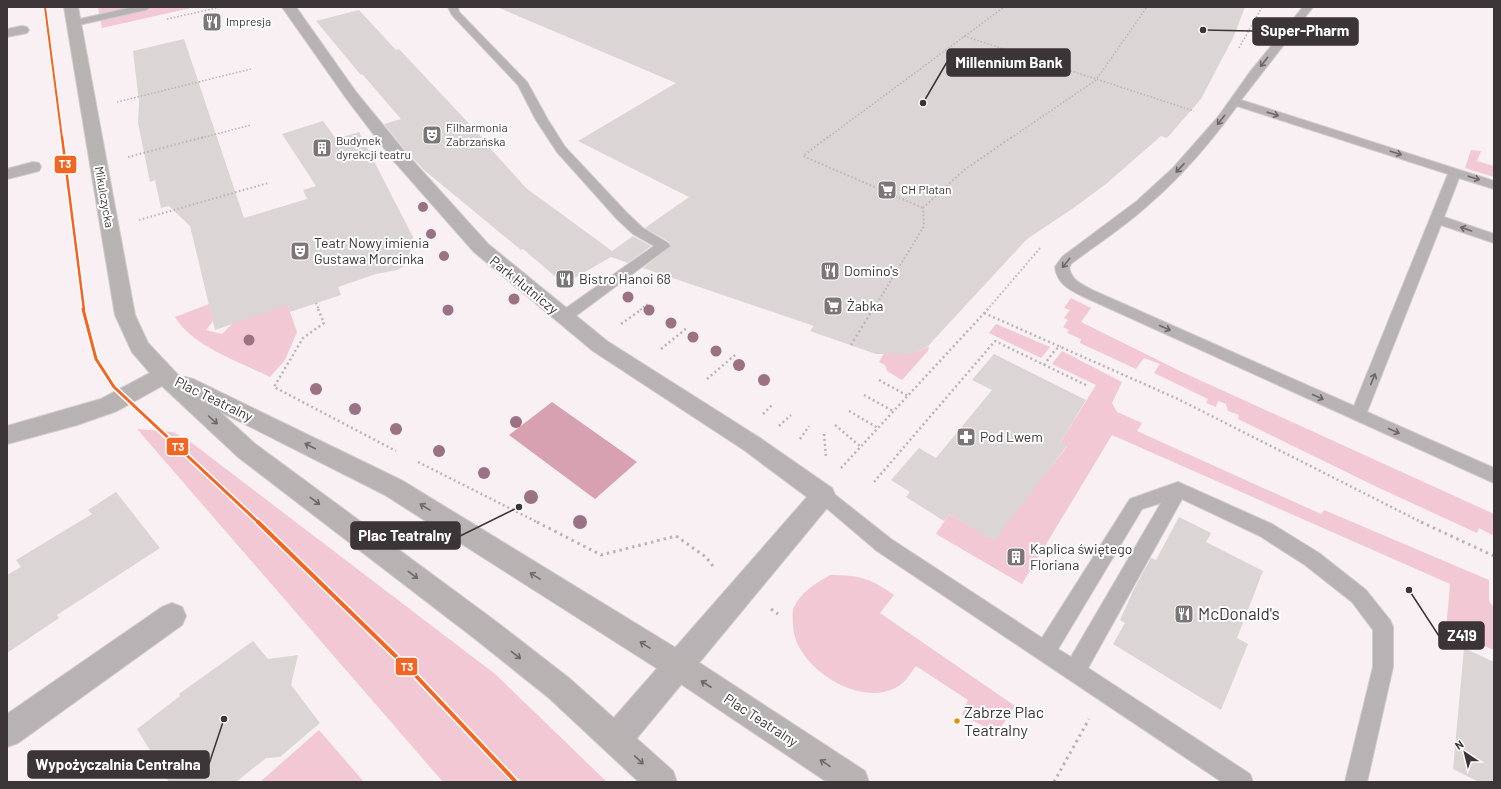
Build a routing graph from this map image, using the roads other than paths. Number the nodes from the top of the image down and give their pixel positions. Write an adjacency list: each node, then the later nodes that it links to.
1 (146, 7): 5 (lane)
2 (289, 7): 15 (street, Park Hutniczy)
3 (453, 7): 15 (lane)
4 (1308, 7): 8 (lane, one-way to 8)
5 (73, 15): 16 (main road, Mikulczycka)
6 (22, 30): 7 (street)
7 (7, 33)
8 (1235, 102): 10 (lane, one-way to 10); 17 (lane, one-way to 17)
9 (33, 167): 11 (street)
10 (1455, 172): 12 (lane, one-way to 12); 13 (lane)
11 (7, 174)
12 (1494, 185)
13 (1437, 219): 14 (lane, one-way to 13); 17 (lane, one-way to 13)
14 (1494, 239)
15 (564, 317): 21 (street, Park Hutniczy)
16 (164, 375): 18 (main road); 24 (main road, Plac Teatralny, one-way to 16); 27 (main road, Plac Teatralny, one-way to 27)
17 (1358, 415): 19 (lane, one-way to 19)
18 (7, 435)
19 (1494, 476)
20 (1178, 489): 23 (lane); 25 (lane); 31 (lane)
21 (823, 495): 23 (lane); 24 (street)
22 (172, 616): 26 (street)
23 (1045, 652): 25 (lane)
24 (678, 666): 27 (street); 29 (main road, Plac Teatralny, one-way to 24)
25 (1075, 671): 30 (lane)
26 (7, 732)
27 (616, 739): 28 (main road, Plac Teatralny, one-way to 28)
28 (662, 782)
29 (854, 782)
30 (1242, 782)
31 (1356, 782)

